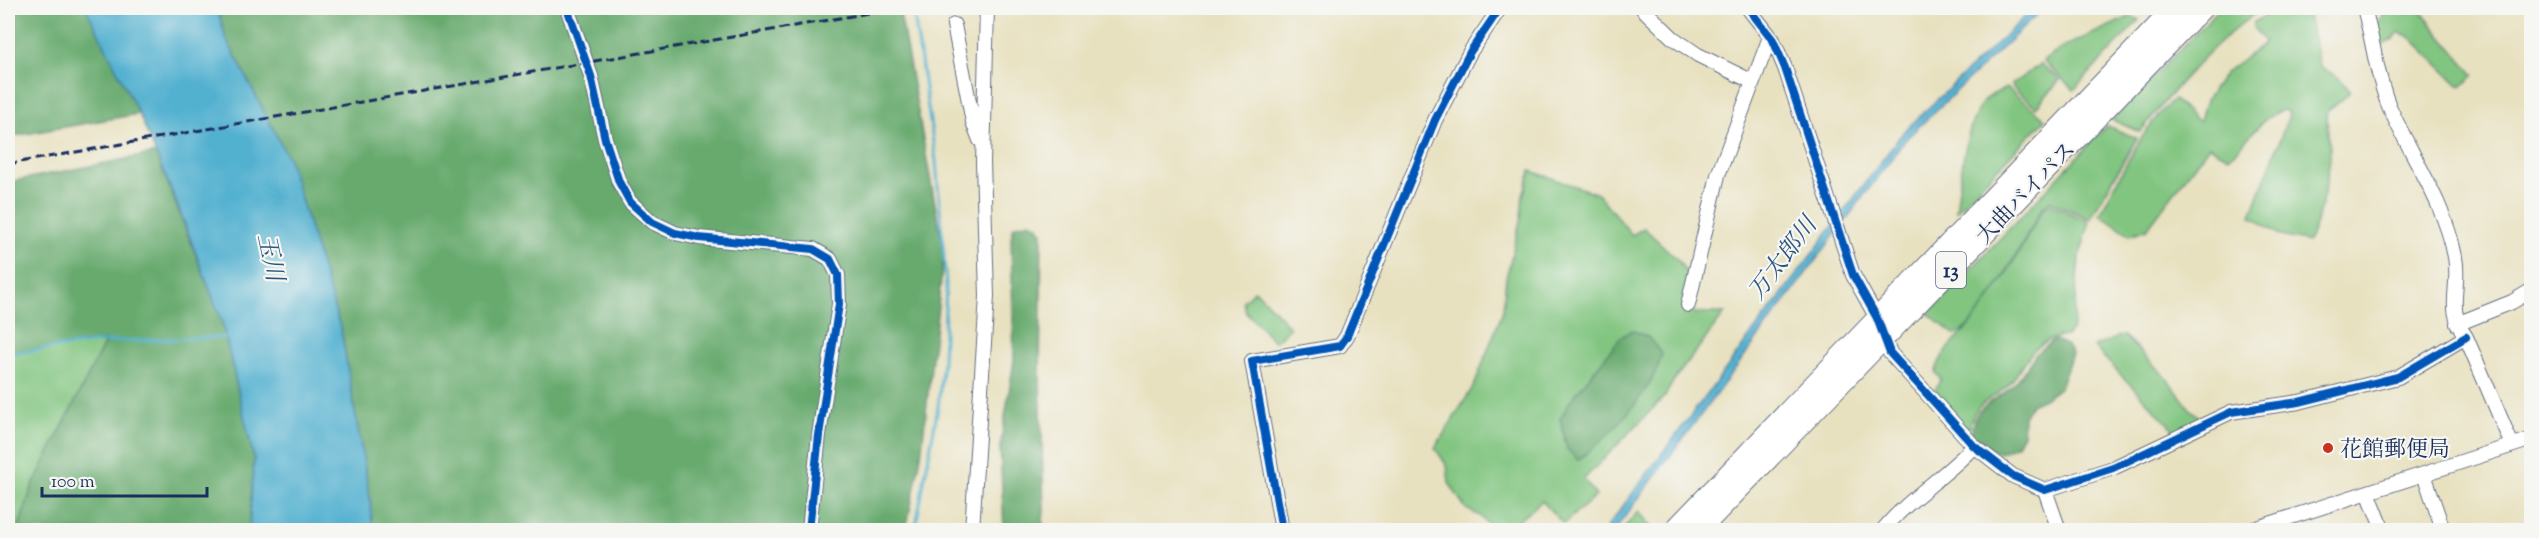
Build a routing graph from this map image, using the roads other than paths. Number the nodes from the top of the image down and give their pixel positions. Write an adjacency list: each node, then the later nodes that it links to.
1 (567, 8): 25 (street)
2 (987, 8): 12 (street)
3 (1500, 8): 27 (street)
4 (1642, 8): 11 (street)
5 (1748, 8): 10 (street)
6 (2175, 8): 15 (highway, 大曲バイパス / 13)
7 (2202, 8): 18 (highway, 大曲バイパス / 13)
8 (2364, 8): 16 (street)
9 (954, 25): 12 (street)
10 (1770, 37): 11 (street); 15 (street)
11 (1753, 81): 14 (street)
12 (983, 148): 26 (street)
13 (2532, 290): 16 (street)
14 (1688, 305)
15 (1877, 318): 18 (street); 28 (highway, 大曲バイパス / 13)
16 (2457, 324): 17 (street)
17 (2466, 337): 20 (street); 23 (street)
18 (1885, 339): 21 (street); 29 (highway, 大曲バイパス / 13)
19 (2532, 439): 20 (street)
20 (2512, 445): 22 (street)
21 (1974, 446): 23 (street); 30 (street)
22 (2424, 474): 24 (street); 34 (street)
23 (2045, 490): 31 (street)
24 (2368, 492): 32 (street); 33 (street)
25 (809, 531)
26 (972, 531)
27 (1282, 531)
28 (1675, 531)
29 (1699, 531)
30 (1883, 531)
31 (2059, 531)
32 (2252, 531)
33 (2383, 531)
34 (2444, 531)

